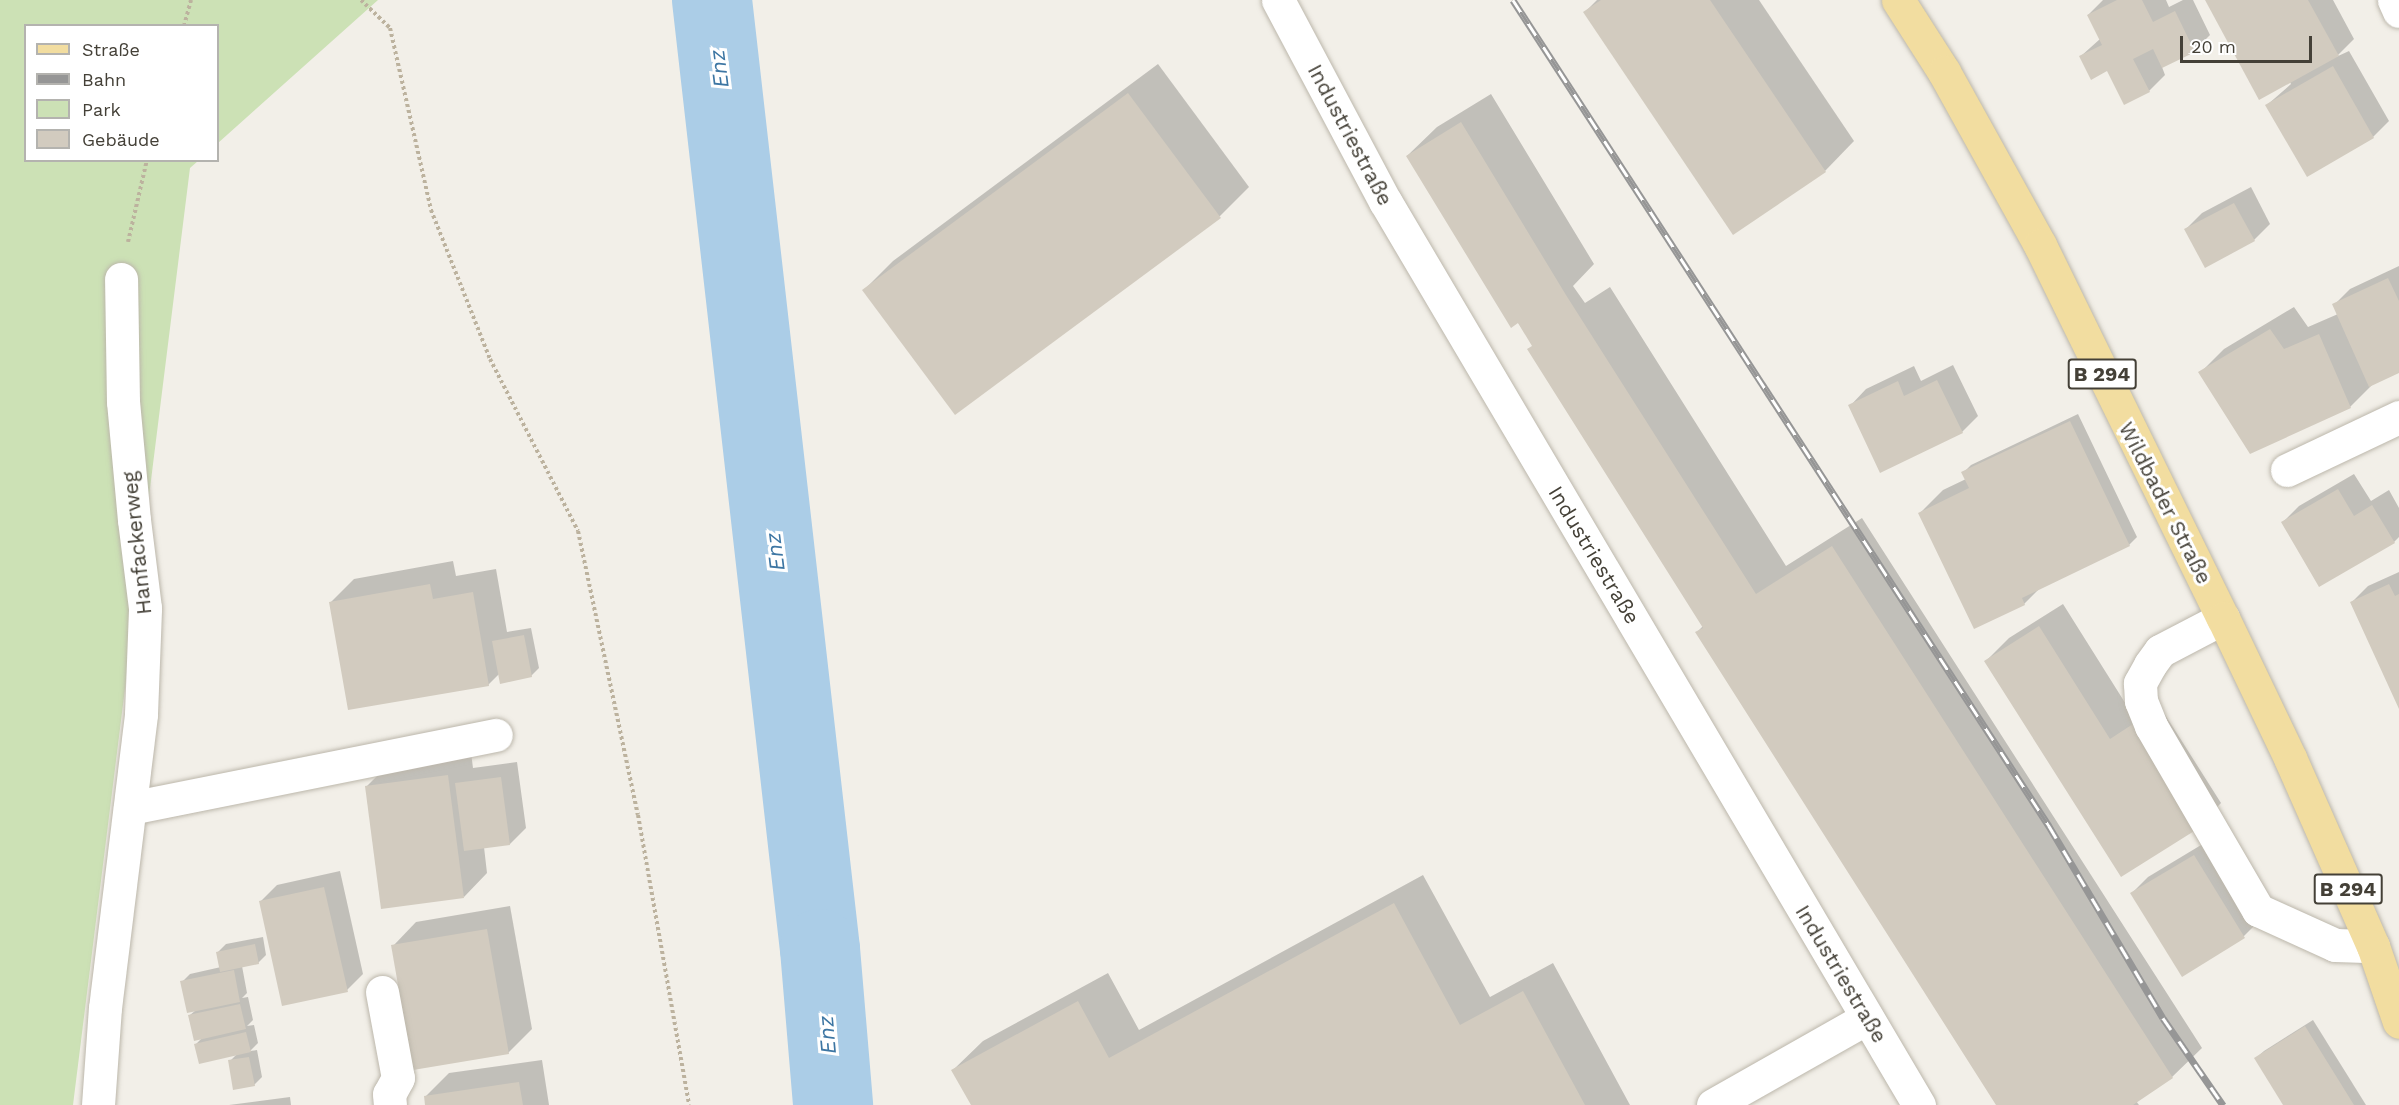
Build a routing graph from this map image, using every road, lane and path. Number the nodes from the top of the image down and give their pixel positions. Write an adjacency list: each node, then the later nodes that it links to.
1 (191, 0): 7 (path)
2 (361, 0): 21 (path)
3 (1278, 0): 17 (street, Industriestraße)
4 (1898, 0): 12 (main road, Wildbader Straße / B 294)
5 (2394, 0): 6 (street)
6 (2399, 11)
7 (185, 24)
8 (147, 162): 9 (path)
9 (121, 279): 14 (street, Hanfackerweg)
10 (2399, 417): 11 (street)
11 (2286, 470)
12 (2223, 618): 15 (main road, Wildbader Straße / B 294); 15 (street)
13 (496, 735): 14 (street)
14 (130, 808): 19 (street, Hanfackerweg)
15 (2373, 946): 18 (main road, Wildbader Straße / B 294)
16 (382, 992): 20 (street)
17 (1867, 1018): 22 (street); 23 (street, Industriestraße)
18 (2399, 1022)
19 (98, 1105)
20 (390, 1105)
21 (689, 1105)
22 (1713, 1105)
23 (1919, 1105)

